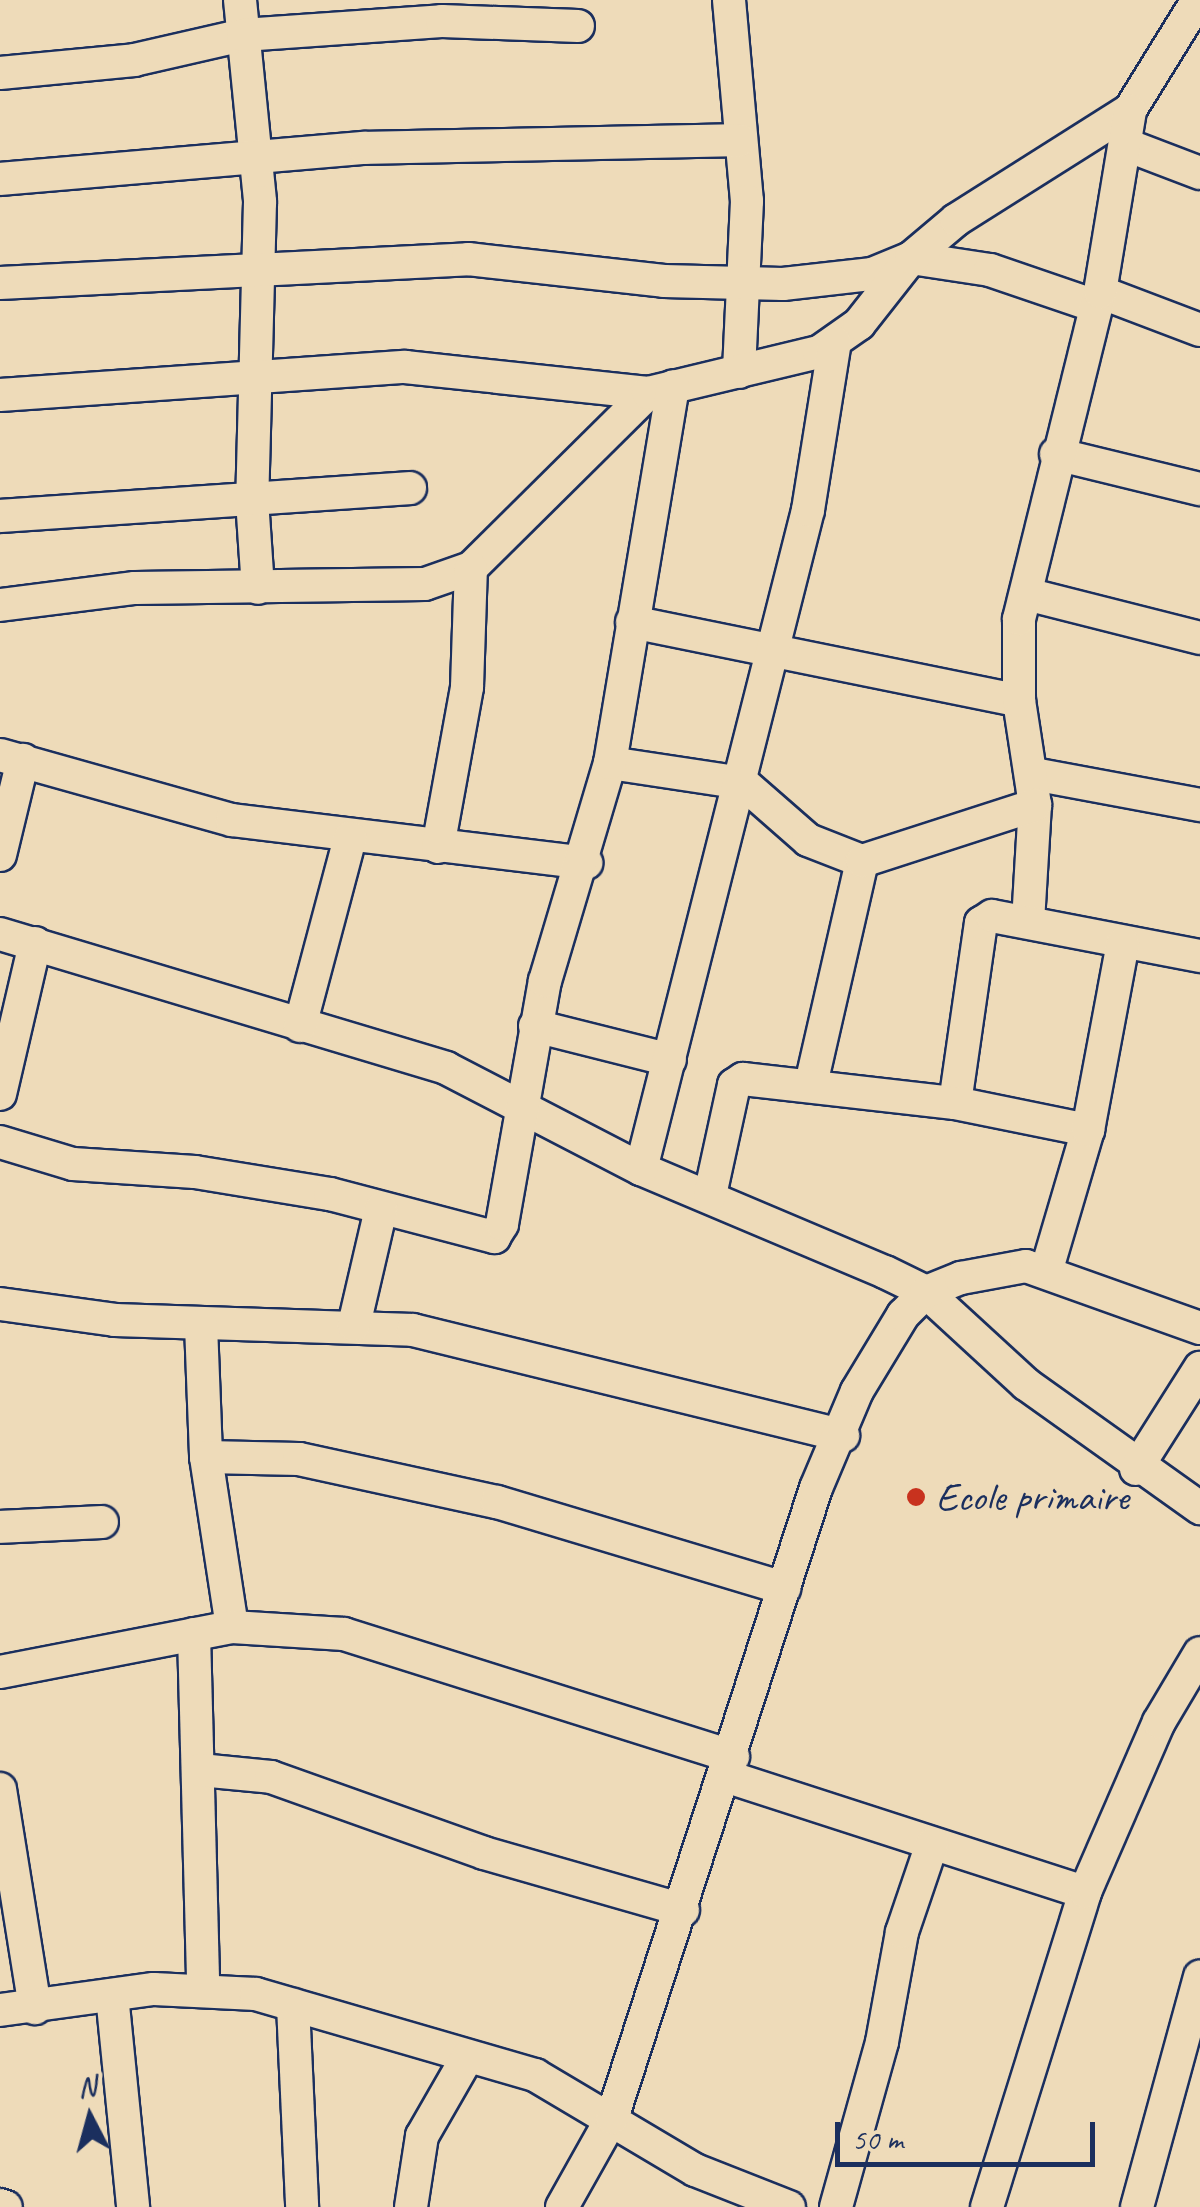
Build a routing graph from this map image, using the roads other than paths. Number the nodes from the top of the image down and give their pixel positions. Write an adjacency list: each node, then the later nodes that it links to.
1 (240, 0): 6 (street)
2 (729, 0): 9 (street)
3 (515, 13): 5 (street); 6 (street)
4 (1194, 17): 8 (street)
5 (578, 26)
6 (243, 35): 7 (street); 11 (street)
7 (0, 73)
8 (1130, 110): 10 (street); 14 (street)
9 (740, 140): 11 (street); 17 (street)
10 (1129, 146): 12 (street); 18 (street)
11 (258, 154): 13 (street); 15 (street)
12 (1200, 174)
13 (0, 178)
14 (912, 258): 17 (street); 18 (street); 20 (street)
15 (260, 270): 16 (street); 17 (street); 22 (street)
16 (0, 283)
17 (742, 284): 21 (street)
18 (1097, 299): 19 (street); 25 (street)
19 (1200, 330)
20 (835, 342): 21 (street); 36 (street)
21 (739, 372): 23 (street)
22 (257, 378): 23 (street); 24 (street); 28 (street)
23 (660, 389): 30 (street); 34 (street)
24 (0, 395)
25 (1056, 454): 27 (street); 32 (street)
26 (410, 488): 28 (street)
27 (1200, 489)
28 (252, 500): 29 (street); 31 (street)
29 (0, 516)
30 (471, 568): 31 (street); 44 (street)
31 (258, 588): 33 (street)
32 (1026, 594): 35 (street); 37 (street)
33 (0, 606)
34 (632, 622): 36 (street); 39 (street)
35 (1200, 638)
36 (771, 654): 37 (street); 40 (street)
37 (1019, 702): 41 (street)
38 (12, 757): 43 (street); 45 (street)
39 (610, 763): 40 (street); 47 (street)
40 (743, 783): 46 (street); 55 (street)
41 (1034, 790): 42 (street); 46 (street); 48 (street)
42 (1200, 805)
43 (350, 838): 44 (street); 53 (street)
44 (438, 846): 47 (street)
45 (0, 855)
46 (862, 861): 56 (street)
47 (586, 864): 54 (street)
48 (1028, 922): 51 (street); 58 (street)
49 (0, 934): 50 (street)
50 (35, 943): 53 (street); 57 (street)
51 (1123, 943): 52 (street); 60 (street)
52 (1200, 956)
53 (300, 1026): 59 (street)
54 (535, 1026): 55 (street); 59 (street)
55 (670, 1060): 62 (street)
56 (811, 1084): 58 (street); 63 (street)
57 (0, 1094)
58 (955, 1104): 60 (street)
59 (521, 1107): 62 (street); 64 (street)
60 (1088, 1130): 65 (street)
61 (0, 1142): 64 (street)
62 (641, 1169): 63 (street)
63 (710, 1194): 66 (street)
64 (381, 1209): 69 (street)
65 (1047, 1269): 66 (street); 70 (street)
66 (926, 1292): 72 (street); 74 (street)
67 (0, 1304): 68 (street)
68 (201, 1325): 69 (street); 73 (street)
69 (354, 1325): 72 (street)
70 (1200, 1328)
71 (1200, 1368): 74 (street)
72 (843, 1436): 78 (street)
73 (206, 1457): 78 (street); 79 (street)
74 (1136, 1469): 75 (street)
75 (1200, 1508)
76 (102, 1522): 77 (street)
77 (0, 1527)
78 (784, 1588): 83 (street)
79 (232, 1627): 80 (street); 83 (street)
80 (194, 1634): 81 (street); 84 (street)
81 (0, 1672)
82 (1194, 1674): 87 (street)
83 (730, 1767): 86 (street); 88 (street)
84 (200, 1770): 88 (street); 90 (street)
85 (0, 1789): 93 (street)
86 (932, 1844): 87 (street); 103 (street)
87 (1085, 1892): 104 (street)
88 (683, 1910): 97 (street)
89 (1200, 1976): 96 (street)
90 (203, 1987): 91 (street); 92 (street)
91 (112, 1995): 93 (street); 98 (street)
92 (293, 2004): 95 (street); 99 (street)
93 (35, 2008): 94 (street)
94 (0, 2010)
95 (468, 2056): 97 (street); 100 (street)
96 (1186, 2089): 105 (street)
97 (612, 2118): 101 (street); 102 (street)
98 (133, 2207)
99 (302, 2207)
100 (411, 2207)
101 (562, 2207)
102 (789, 2207)
103 (836, 2207)
104 (987, 2207)
105 (1137, 2207)

